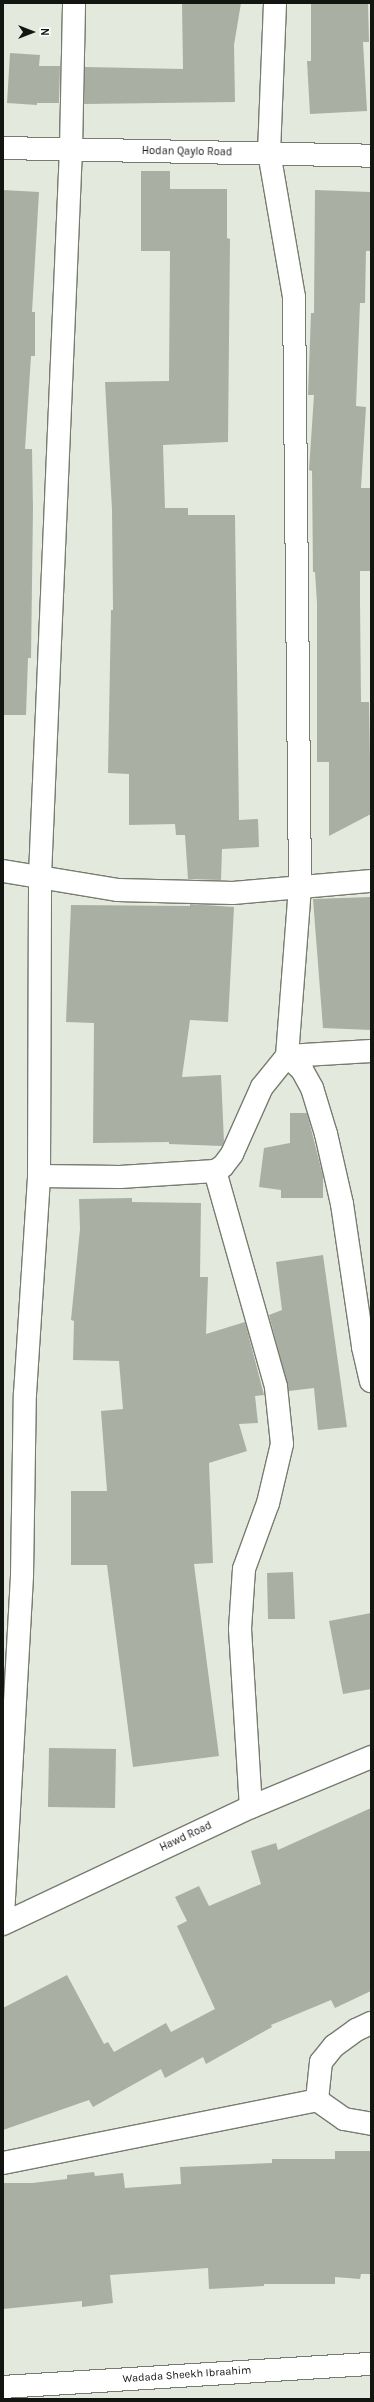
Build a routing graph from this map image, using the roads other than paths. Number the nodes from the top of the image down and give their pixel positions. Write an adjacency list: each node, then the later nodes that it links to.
1 (74, 3): 4 (street)
2 (275, 3): 5 (street)
3 (3, 148): 4 (street, Hodan Qaylo Road)
4 (70, 150): 5 (street, Hodan Qaylo Road); 8 (street)
5 (269, 153): 6 (street, Hodan Qaylo Road); 10 (street)
6 (371, 156)
7 (3, 871): 8 (street)
8 (40, 876): 10 (street); 14 (street)
9 (371, 881): 10 (street)
10 (300, 888): 12 (street)
11 (371, 1051): 12 (street)
12 (287, 1056): 13 (street); 15 (street)
13 (215, 1171): 14 (street); 17 (street)
14 (39, 1176): 18 (street)
15 (371, 1381)
16 (371, 1757): 17 (street, Hawd Road)
17 (250, 1807): 19 (street, Hawd Road)
18 (3, 1916)
19 (3, 1924)
20 (371, 2024): 21 (street)
21 (317, 2100): 22 (street); 23 (street)
22 (371, 2124)
23 (3, 2163)
24 (371, 2364): 25 (street, Wadada Sheekh Ibraahim)
25 (3, 2387)

